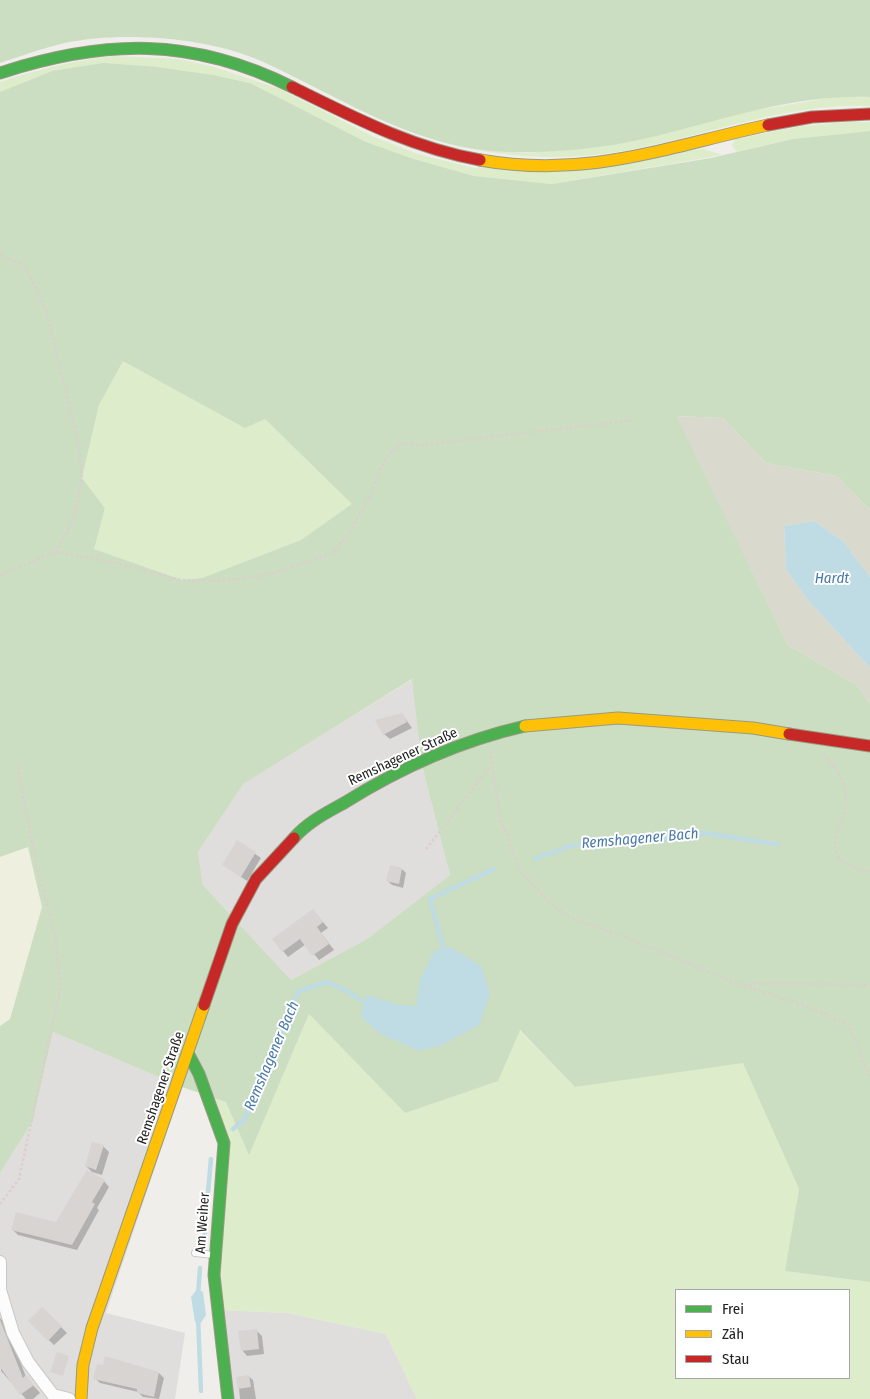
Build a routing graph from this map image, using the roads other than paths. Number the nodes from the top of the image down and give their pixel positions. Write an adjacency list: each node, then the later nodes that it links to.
1 (0, 73): 2 (street)
2 (870, 114)
3 (870, 746): 4 (street, Remshagener Straße)
4 (188, 1055): 6 (street, Am Weiher); 9 (street, Remshagener Straße)
5 (195, 1253): 6 (lane)
6 (215, 1255): 10 (street, Am Weiher)
7 (0, 1262): 8 (street)
8 (69, 1399)
9 (81, 1399)
10 (228, 1399)

